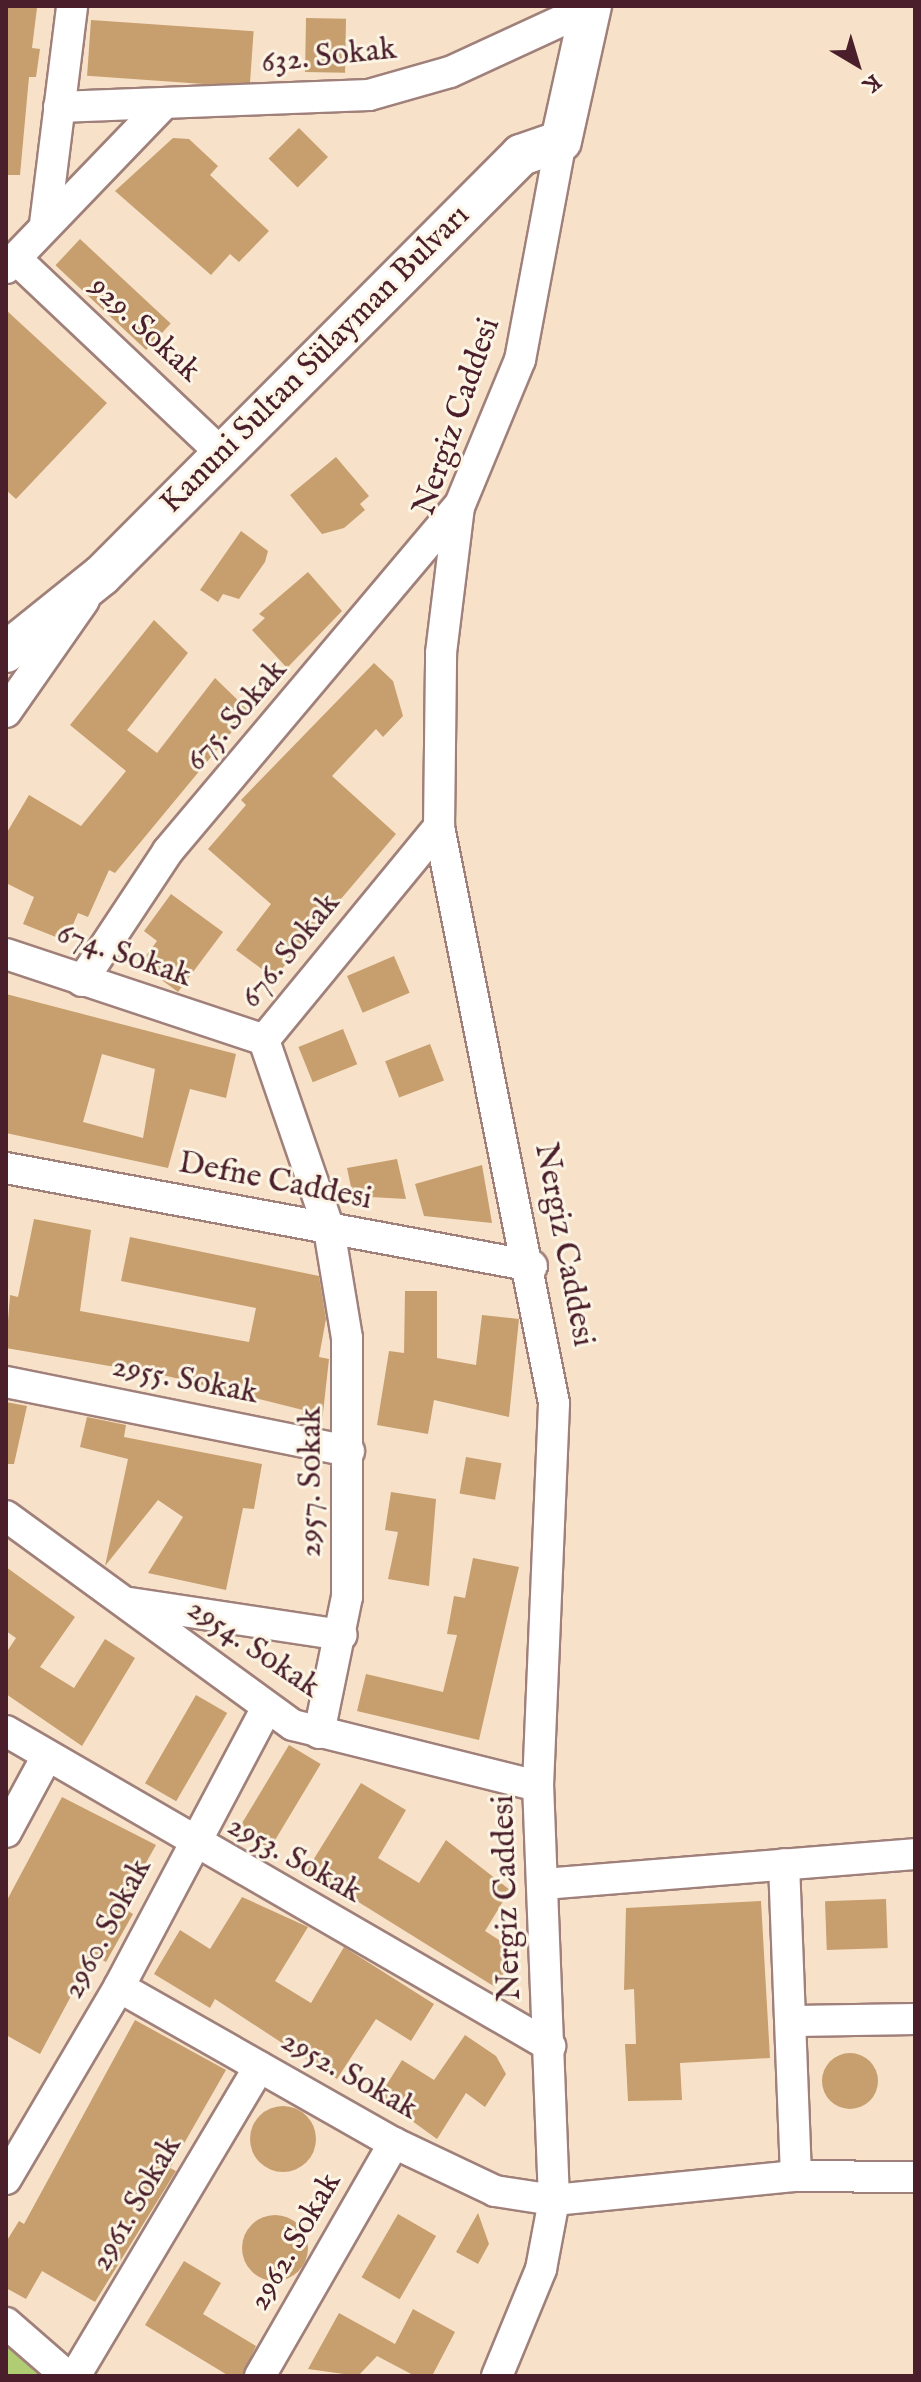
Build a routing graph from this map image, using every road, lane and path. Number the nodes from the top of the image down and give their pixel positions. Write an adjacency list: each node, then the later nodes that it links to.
1 (72, 6): 4 (street)
2 (591, 6): 3 (street, 632. Sokak); 5 (main road)
3 (163, 105): 4 (street, 632. Sokak); 6 (street)
4 (59, 107): 6 (street)
5 (561, 141): 8 (main road, Kanuni Sultan Sülayman Bulvarı); 9 (street, Nergiz Caddesi)
6 (45, 224): 7 (street)
7 (11, 263): 8 (street, 929. Sokak)
8 (222, 454): 10 (main road, Kanuni Sultan Sülayman Bulvarı)
9 (459, 507): 13 (street, Nergiz Caddesi); 15 (street, 675. Sokak)
10 (101, 576): 11 (main road); 12 (street, Kanuni Sultan Sülayman Bulvarı)
11 (6, 652)
12 (6, 712)
13 (439, 827): 16 (street, 676. Sokak); 19 (street, Nergiz Caddesi)
14 (6, 954): 15 (street, 674. Sokak)
15 (82, 981): 16 (street, 674. Sokak)
16 (264, 1040): 18 (street, 676. Sokak)
17 (6, 1168): 18 (street, Defne Caddesi)
18 (329, 1229): 19 (street, Defne Caddesi); 21 (street, 2957. Sokak)
19 (532, 1266): 29 (street, Nergiz Caddesi)
20 (6, 1382): 21 (street, 2955. Sokak)
21 (349, 1451): 24 (street, 2957. Sokak)
22 (6, 1516): 23 (street, 2954. Sokak)
23 (125, 1602): 24 (street); 25 (street, 2954. Sokak)
24 (342, 1635): 27 (street, 2957. Sokak)
25 (266, 1709): 27 (street, 2954. Sokak); 31 (street, 2960. Sokak)
26 (6, 1731): 28 (street, 2953. Sokak)
27 (319, 1733): 29 (street, 2954. Sokak)
28 (45, 1760): 30 (street); 31 (street, 2953. Sokak)
29 (538, 1786): 34 (street, Nergiz Caddesi)
30 (6, 1832)
31 (194, 1845): 35 (street, 2960. Sokak); 38 (street, 2953. Sokak)
32 (915, 1854): 33 (street)
33 (784, 1864): 34 (street); 37 (street)
34 (543, 1884): 38 (street, Nergiz Caddesi)
35 (119, 1987): 39 (street, 2952. Sokak); 43 (street, 2960. Sokak)
36 (915, 2019): 37 (street)
37 (795, 2021): 41 (street)
38 (550, 2046): 44 (street, Nergiz Caddesi)
39 (259, 2067): 40 (street, 2952. Sokak); 47 (street, 2961. Sokak)
40 (394, 2143): 44 (street, 2952. Sokak); 48 (street, 2962. Sokak)
41 (796, 2176): 42 (street, 2952. Sokak); 44 (street, 2952. Sokak)
42 (915, 2177)
43 (6, 2179)
44 (554, 2200): 49 (street, Nergiz Caddesi)
45 (6, 2323): 46 (street)
46 (67, 2376)
47 (75, 2376)
48 (260, 2376)
49 (497, 2376)

